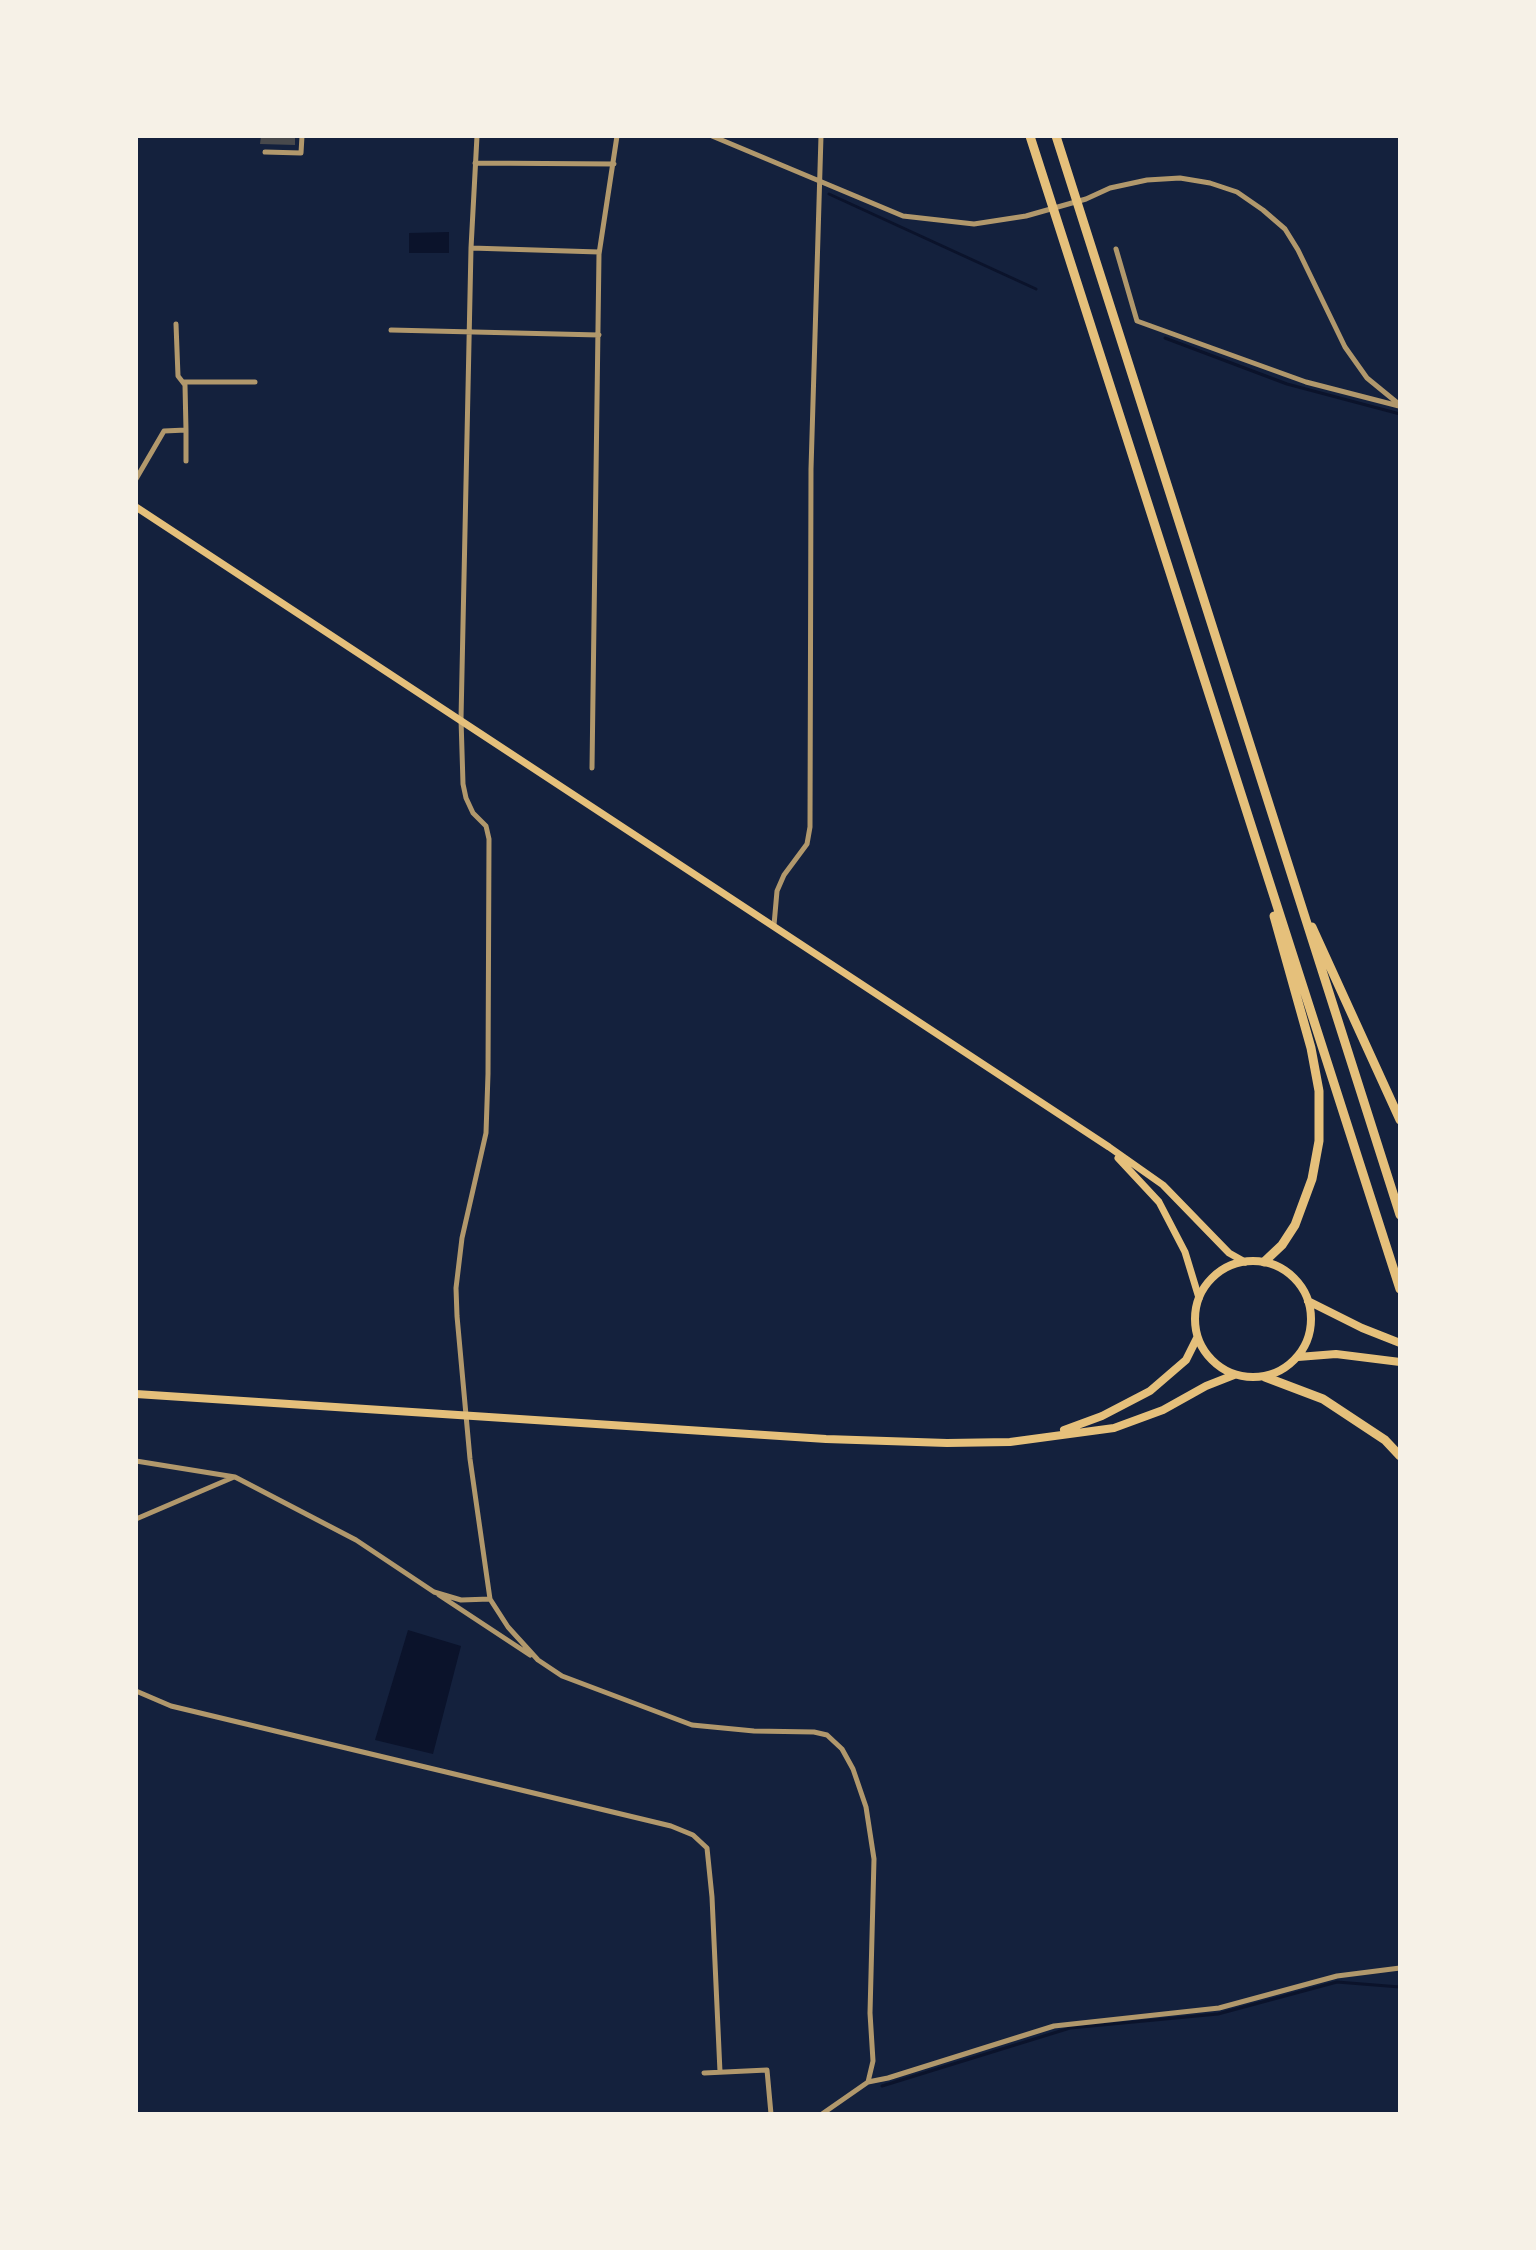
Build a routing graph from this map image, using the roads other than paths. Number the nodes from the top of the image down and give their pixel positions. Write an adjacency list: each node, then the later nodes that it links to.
1 (302, 136): 9 (street)
2 (477, 136): 10 (street)
3 (617, 136): 11 (street)
4 (712, 136): 8 (street)
5 (821, 136): 12 (street)
6 (1030, 136): 29 (highway)
7 (1056, 136): 30 (highway)
8 (729, 139): 12 (street)
9 (265, 152)
10 (475, 163): 11 (street); 13 (street)
11 (614, 164): 15 (street)
12 (820, 181): 22 (street); 31 (street)
13 (471, 248): 15 (street); 18 (street)
14 (1116, 249): 22 (street)
15 (599, 252): 19 (street)
16 (176, 324): 20 (street)
17 (391, 330): 18 (street)
18 (470, 332): 19 (street); 27 (street)
19 (599, 335): 28 (street)
20 (182, 382): 21 (street); 23 (street)
21 (255, 382)
22 (1400, 406)
23 (186, 430): 24 (street); 25 (street)
24 (186, 461)
25 (136, 479)
26 (136, 507): 27 (main road)
27 (461, 719): 31 (main road); 53 (street)
28 (592, 768)
29 (1256, 839): 36 (highway); 37 (highway)
30 (1299, 901): 32 (highway); 34 (highway)
31 (774, 925): 33 (main road)
32 (1400, 1120)
33 (1109, 1147): 35 (main road); 38 (main road)
34 (1400, 1215)
35 (1245, 1262): 36 (main road); 38 (main road)
36 (1264, 1262): 39 (main road)
37 (1400, 1289)
38 (1199, 1298): 40 (main road)
39 (1308, 1301): 41 (main road); 42 (main road)
40 (1197, 1338): 44 (main road); 47 (main road)
41 (1400, 1343)
42 (1298, 1357): 43 (main road); 45 (main road)
43 (1400, 1362)
44 (1234, 1375): 45 (main road); 47 (main road)
45 (1265, 1377): 48 (highway)
46 (136, 1394): 47 (main road)
47 (1010, 1442)
48 (1400, 1456)
49 (136, 1461): 50 (street)
50 (235, 1477): 51 (street); 52 (street)
51 (136, 1519)
52 (434, 1592): 53 (street); 54 (street)
53 (490, 1599): 54 (street)
54 (538, 1660): 59 (street)
55 (136, 1691): 57 (street)
56 (1400, 1968): 59 (street)
57 (720, 2072): 58 (street); 60 (street)
58 (704, 2073)
59 (868, 2082): 61 (street)
60 (771, 2114)
61 (822, 2114)

